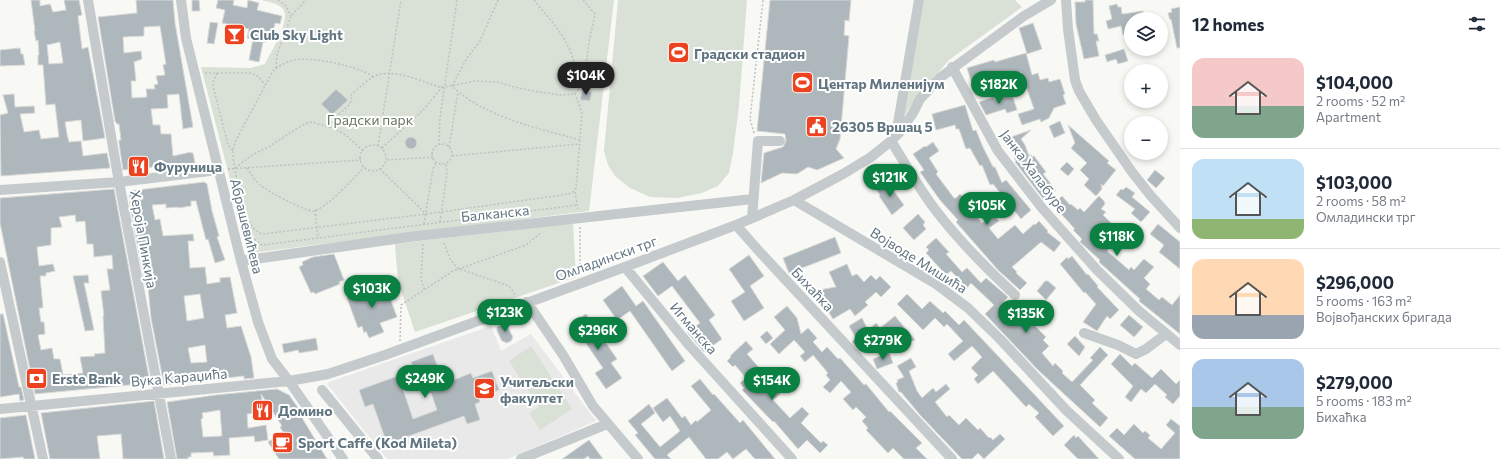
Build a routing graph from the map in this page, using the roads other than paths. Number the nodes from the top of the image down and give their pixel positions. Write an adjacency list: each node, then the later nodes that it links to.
1 (88, 0): 10 (street, Хероја Пинкија)
2 (181, 0): 9 (street, Абрашевићева)
3 (919, 0): 7 (street)
4 (1050, 0): 6 (street, Омладински трг)
5 (1066, 0): 16 (street)
6 (952, 67): 7 (street, Омладински трг); 23 (street, Јанка Халабуре)
7 (893, 139): 13 (street, Омладински трг); 20 (street)
8 (780, 141): 12 (street)
9 (218, 170): 10 (street); 18 (street, Абрашевићева)
10 (119, 182): 11 (street); 27 (street, Хероја Пинкија)
11 (0, 190)
12 (753, 199): 14 (street); 18 (street, Балканска)
13 (794, 200): 14 (street, Омладински трг); 39 (street, Војводе Мишића)
14 (752, 218): 15 (street, Омладински трг)
15 (736, 225): 19 (street, Омладински трг); 38 (street, Бихаћка)
16 (1180, 228)
17 (0, 262): 28 (street)
18 (241, 262): 25 (street, Абрашевићева)
19 (625, 267): 21 (street, Омладински трг); 37 (street, Игманска)
20 (1014, 295)
21 (523, 304): 25 (street, Омладински трг); 30 (street)
22 (1084, 333): 23 (street)
23 (1166, 334): 24 (street, Јанка Халабуре)
24 (1180, 345)
25 (289, 381): 27 (street, Вука Караџића); 33 (street, Абрашевићева)
26 (322, 390): 34 (street)
27 (158, 393): 28 (street, Вука Караџића); 32 (street, Хероја Пинкија)
28 (32, 406): 29 (street, Вука Караџића); 31 (street)
29 (0, 409)
30 (607, 424): 35 (street); 36 (street)
31 (43, 459)
32 (171, 459)
33 (343, 459)
34 (378, 459)
35 (521, 459)
36 (638, 459)
37 (792, 459)
38 (952, 459)
39 (1119, 459)

